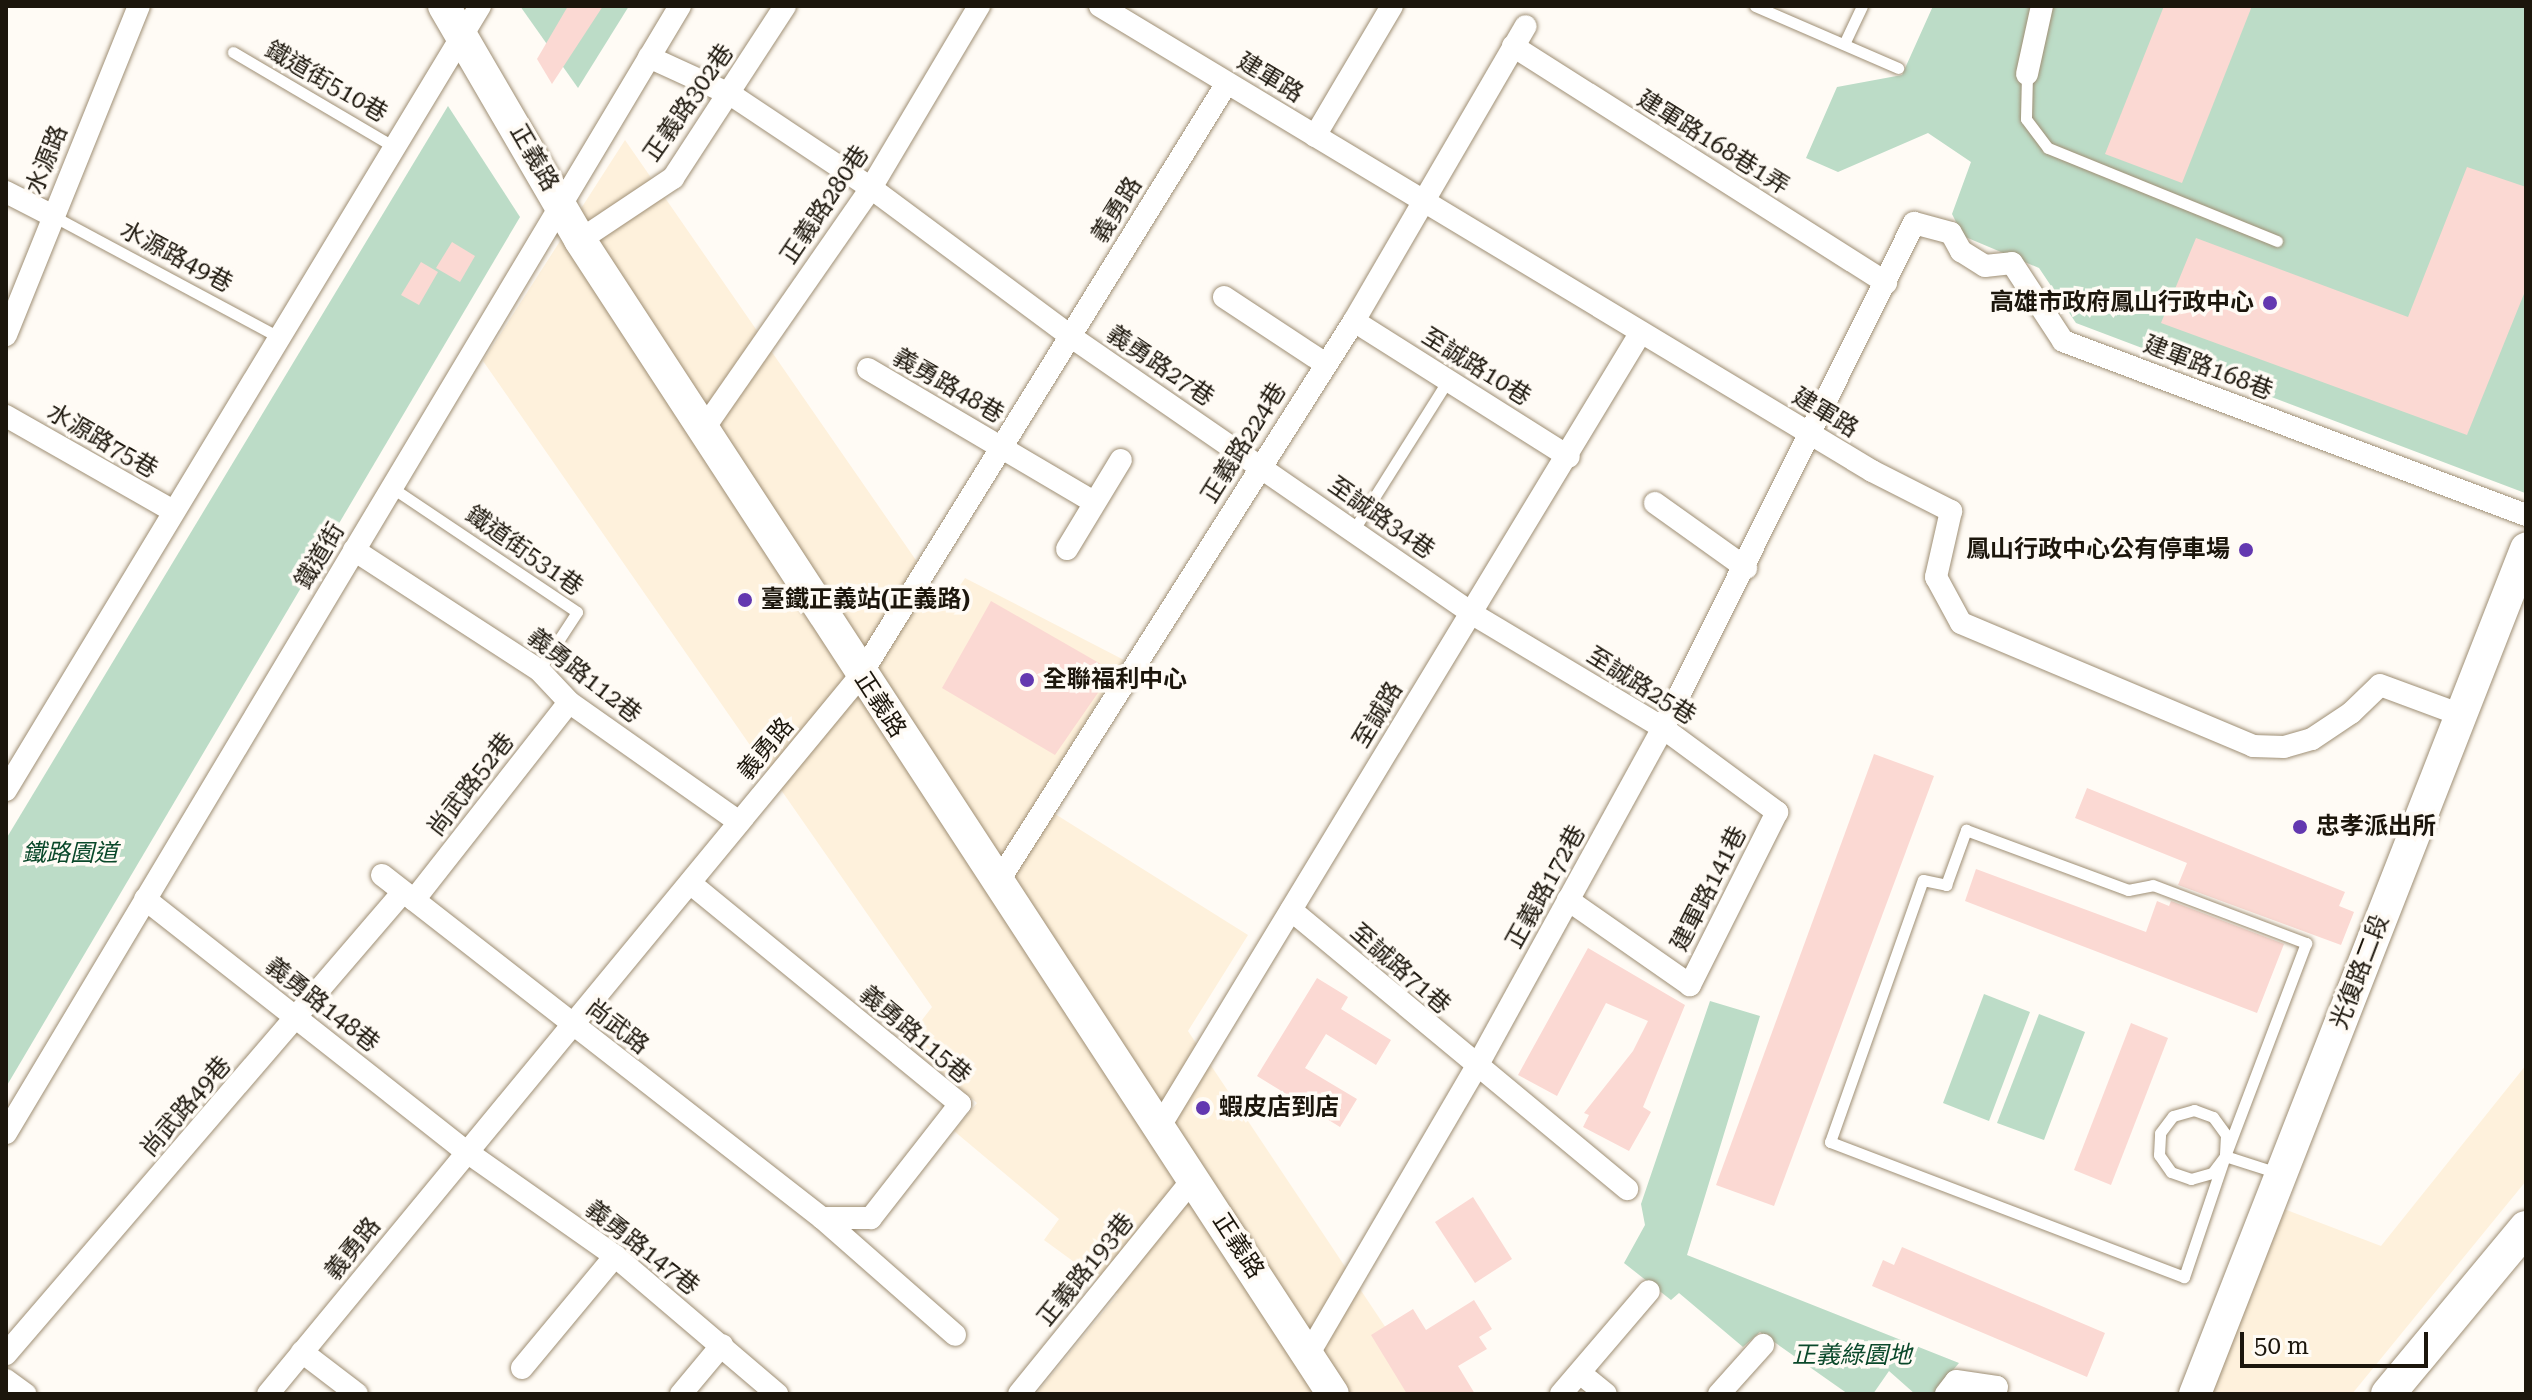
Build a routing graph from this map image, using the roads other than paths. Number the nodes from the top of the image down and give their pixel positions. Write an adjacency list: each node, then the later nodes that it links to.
1 (139, 6): 29 (street, 水源路)
2 (444, 6): 14 (street, 正義路)
3 (480, 6): 14 (street)
4 (680, 6): 18 (street, 鐵道街)
5 (785, 6): 22 (street, 正義路302巷)
6 (979, 6): 25 (street, 正義路280巷)
7 (1100, 6): 12 (street, 建軍路)
8 (1392, 6): 23 (street)
9 (1755, 6): 15 (lane)
10 (1862, 6): 15 (lane)
11 (2042, 6): 20 (street)
12 (1127, 13): 21 (street, 建軍路)
13 (1526, 26): 16 (street, 正義路224巷)
14 (462, 35): 24 (street); 28 (street, 正義路)
15 (1844, 44): 19 (lane)
16 (1513, 46): 27 (street, 正義路224巷); 32 (street, 建軍路168巷1弄)
17 (233, 52): 24 (lane, 鐵道街510巷)
18 (649, 57): 22 (street, 義勇路27巷); 28 (street, 鐵道街)
19 (1898, 68)
20 (2027, 74): 31 (lane)
21 (1227, 83): 23 (street, 建軍路); 37 (street, 義勇路)
22 (730, 94): 25 (street, 義勇路27巷); 30 (street, 正義路302巷)
23 (1315, 136): 27 (street, 建軍路)
24 (397, 149): 38 (street)
25 (871, 188): 37 (street, 義勇路27巷); 43 (street, 正義路280巷)
26 (6, 192): 29 (street)
27 (1423, 201): 34 (street, 正義路224巷); 35 (street, 建軍路)
28 (562, 206): 30 (street, 正義路); 49 (street, 鐵道街)
29 (53, 216): 36 (street, 水源路); 38 (lane, 水源路49巷)
30 (580, 240): 43 (street, 正義路)
31 (2277, 241)
32 (1886, 283): 44 (street, 建軍路168巷); 53 (street, 建軍路168巷)
33 (1224, 297): 39 (street)
34 (1354, 321): 39 (street, 正義路224巷); 41 (street, 至誠路10巷)
35 (1641, 332): 44 (street, 建軍路); 46 (street, 至誠路)
36 (6, 335)
37 (1070, 336): 45 (street, 義勇路); 48 (street, 義勇路27巷)
38 (279, 337): 52 (street)
39 (1324, 363): 48 (street, 正義路224巷)
40 (868, 369): 45 (street, 義勇路48巷)
41 (1448, 380): 46 (street, 至誠路10巷); 54 (lane)
42 (6, 416): 52 (street, 水源路75巷)
43 (705, 427): 61 (street, 正義路)
44 (1812, 435): 58 (street, 正義路172巷); 63 (street, 建軍路)
45 (1003, 448): 50 (street, 義勇路48巷); 61 (street, 義勇路)
46 (1569, 457): 59 (street, 至誠路)
47 (1121, 460): 50 (street)
48 (1261, 466): 54 (street, 至誠路34巷); 70 (street, 正義路224巷)
49 (391, 487): 57 (street, 鐵道街); 60 (lane, 鐵道街531巷)
50 (1092, 501): 55 (street)
51 (1655, 503): 58 (street)
52 (173, 511): 65 (street)
53 (2526, 515)
54 (1353, 531): 59 (street, 至誠路34巷)
55 (1067, 549)
56 (2526, 549): 63 (street, 光復路二段)
57 (354, 550): 60 (street, 義勇路112巷); 73 (street, 鐵道街)
58 (1746, 568): 64 (street, 正義路172巷)
59 (1471, 613): 64 (street, 至誠路25巷); 75 (street, 至誠路)
60 (539, 670): 62 (street, 義勇路112巷)
61 (860, 676): 68 (street, 義勇路); 70 (street, 正義路)
62 (569, 702): 68 (street, 義勇路112巷); 72 (street, 尚武路52巷)
63 (2461, 715): 83 (street, 光復路二段)
64 (1663, 728): 67 (street, 至誠路25巷); 74 (street, 正義路172巷)
65 (13, 764): 66 (street)
66 (6, 790)
67 (1777, 812): 74 (street, 建軍路141巷)
68 (739, 822): 71 (street, 義勇路)
69 (382, 875): 72 (street, 尚武路)
70 (998, 882): 79 (street, 正義路)
71 (690, 883): 77 (street, 義勇路); 86 (street, 義勇路115巷)
72 (409, 896): 76 (street, 尚武路49巷); 77 (street, 尚武路)
73 (145, 899): 76 (street, 義勇路148巷); 80 (street, 鐵道街)
74 (1568, 900): 78 (street, 正義路172巷)
75 (1291, 910): 78 (street, 至誠路71巷); 79 (street, 至誠路)
76 (297, 1018): 81 (street, 義勇路148巷); 94 (street, 尚武路49巷)
77 (572, 1025): 81 (street, 義勇路); 86 (street, 尚武路)
78 (1476, 1068): 85 (street, 至誠路71巷); 97 (street, 正義路172巷)
79 (1160, 1126): 84 (street, 正義路)
80 (6, 1133)
81 (467, 1152): 88 (street, 義勇路147巷); 93 (street, 義勇路)
82 (2225, 1156): 82 (lane); 82 (lane); 83 (lane)
83 (2281, 1174): 108 (street, 光復路二段)
84 (1194, 1178): 97 (street, 正義路); 103 (street, 正義路193巷)
85 (1627, 1189)
86 (822, 1218): 90 (street, 尚武路)
87 (2526, 1228): 109 (main road)
88 (615, 1256): 91 (street, 義勇路147巷); 95 (street)
89 (1649, 1291): 96 (street)
90 (955, 1335)
91 (722, 1345): 101 (street); 102 (street, 義勇路147巷)
92 (1763, 1345): 106 (street)
93 (302, 1352): 99 (street, 義勇路); 100 (street)
94 (6, 1354)
95 (522, 1368)
96 (1580, 1373): 104 (street); 105 (street)
97 (1319, 1380)
98 (1996, 1391): 107 (street)
99 (268, 1394)
100 (357, 1394)
101 (681, 1394)
102 (777, 1394)
103 (1019, 1394)
104 (1561, 1394)
105 (1606, 1394)
106 (1719, 1394)
107 (1946, 1394)
108 (2195, 1394)
109 (2388, 1394)

